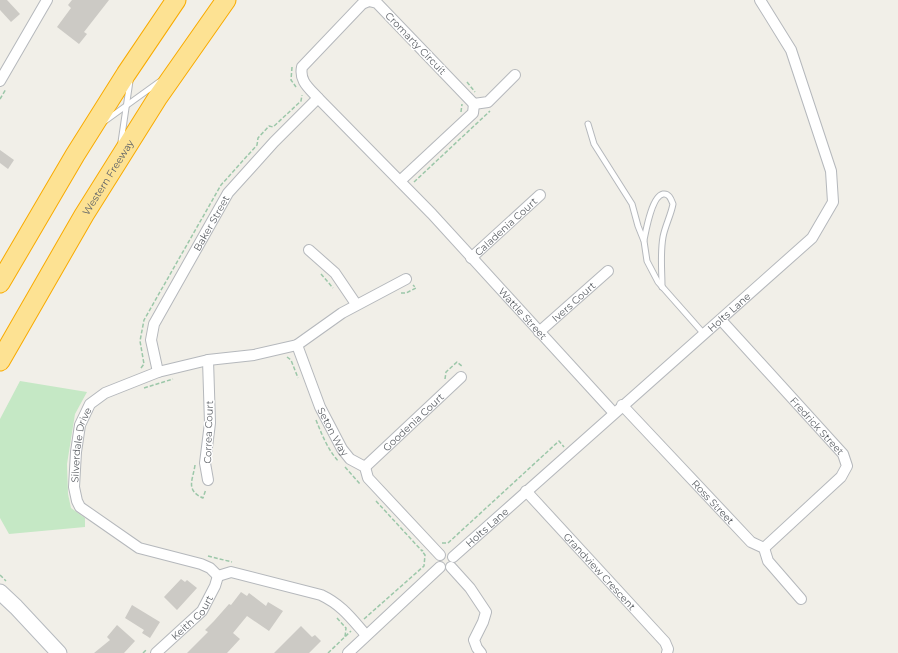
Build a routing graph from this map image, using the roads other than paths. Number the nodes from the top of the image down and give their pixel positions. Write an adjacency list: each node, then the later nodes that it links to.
1 (47, 0): 8 (street)
2 (176, 0): 5 (highway)
3 (226, 0): 6 (highway, Western Freeway)
4 (760, 0): 26 (street, Holts Lane)
5 (145, 45): 11 (lane); 13 (highway)
6 (182, 63): 11 (lane); 14 (highway, Western Freeway)
7 (515, 75): 10 (street)
8 (1, 77)
9 (318, 98): 10 (street, Cromarty Circuit); 15 (street, Cromarty Circuit); 32 (street, Baker Street)
10 (474, 104): 15 (street)
11 (126, 106): 13 (lane); 14 (lane)
12 (588, 124): 18 (lane)
13 (81, 146): 23 (highway)
14 (114, 168): 31 (highway, Western Freeway)
15 (400, 181): 17 (street, Cromarty Circuit)
16 (540, 195): 20 (street, Caladenia Court)
17 (432, 214): 20 (street, Wattle Street)
18 (644, 241): 24 (lane); 24 (lane)
19 (309, 250): 25 (street)
20 (471, 258): 27 (street, Wattle Street)
21 (608, 272): 27 (street, Ivers Court)
22 (406, 279): 25 (street, Silverdale Drive)
23 (0, 283)
24 (662, 287): 28 (lane)
25 (356, 304): 29 (street, Silverdale Drive)
26 (721, 320): 28 (street, Holts Lane); 39 (street, Fredrick Street)
27 (540, 332): 35 (street, Wattle Street)
28 (704, 334): 34 (street, Holts Lane)
29 (297, 345): 30 (street, Silverdale Drive); 36 (street, Seton Way)
30 (208, 360): 32 (street, Silverdale Drive); 37 (street, Correa Court)
31 (0, 361)
32 (158, 372): 44 (street, Silverdale Drive)
33 (462, 377): 36 (street, Goodenia Court)
34 (622, 405): 35 (street, Holts Lane); 39 (street, Ross Street)
35 (614, 414): 38 (street, Holts Lane)
36 (365, 467): 40 (street, Seton Way)
37 (208, 480)
38 (526, 491): 41 (street, Holts Lane); 54 (street, Grandview Crescent)
39 (764, 548): 47 (street)
40 (440, 555): 41 (street); 42 (street)
41 (453, 557): 43 (street)
42 (440, 567): 43 (street); 48 (street)
43 (451, 567): 53 (street)
44 (218, 576): 48 (street); 49 (street, Keith Court)
45 (0, 592): 51 (street)
46 (0, 597): 50 (street)
47 (801, 599)
48 (366, 635): 52 (street)
49 (152, 651)
50 (46, 653)
51 (59, 653)
52 (348, 653)
53 (481, 653)
54 (667, 653)

